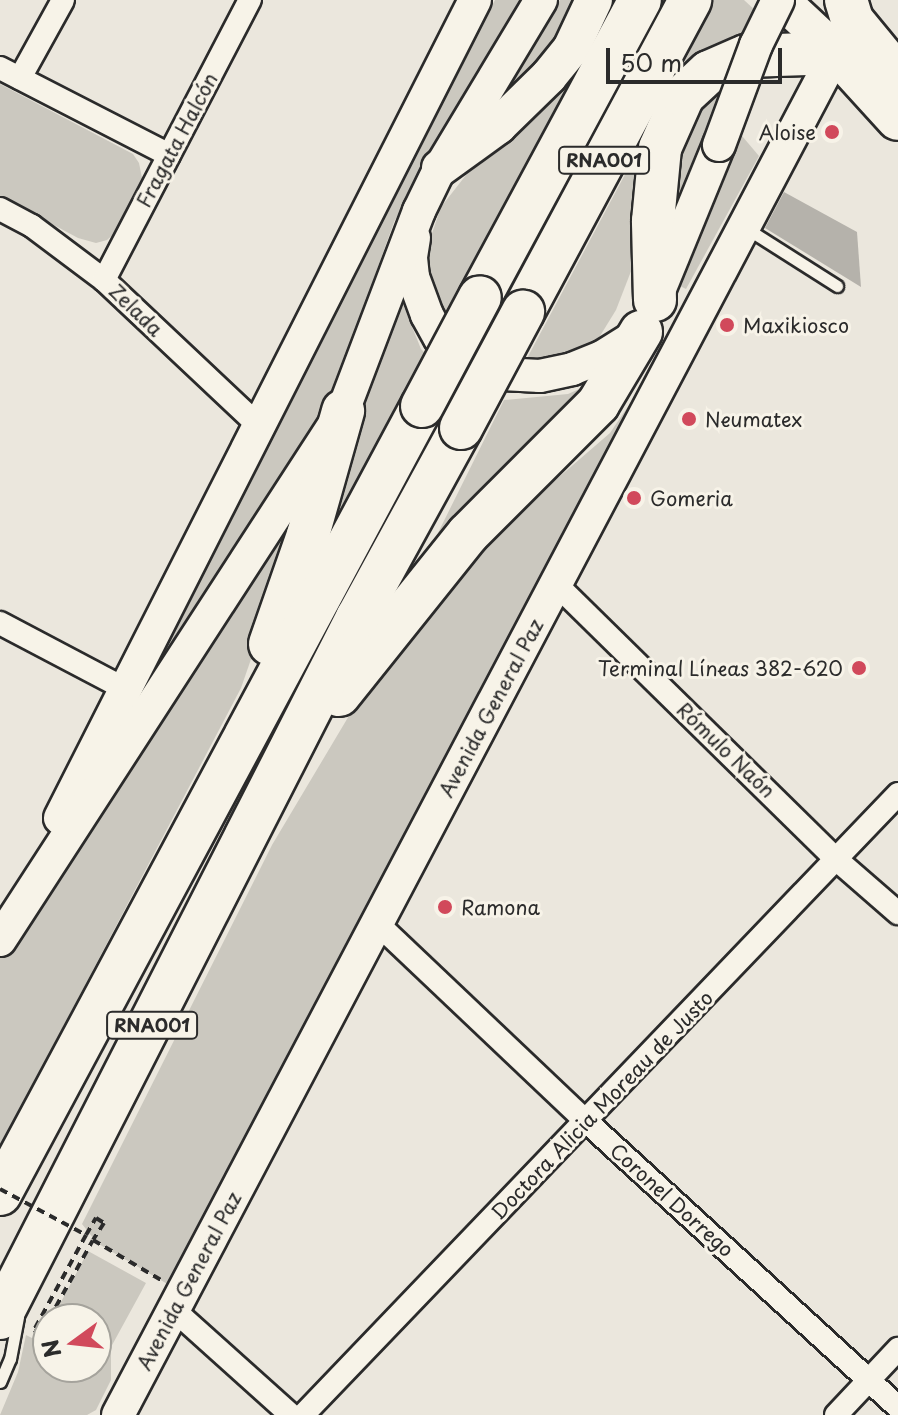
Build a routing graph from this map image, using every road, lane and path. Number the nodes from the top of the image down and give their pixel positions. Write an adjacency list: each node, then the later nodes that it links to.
1 (63, 0): 10 (street)
2 (250, 0): 13 (street, Fragata Halcón)
3 (475, 0): 22 (street)
4 (541, 0): 14 (street)
5 (594, 0): 14 (main road)
6 (640, 0): 26 (highway, RNA001, bridge)
7 (779, 0): 9 (main road); 20 (street, bridge)
8 (688, 5): 27 (highway, RNA001, bridge)
9 (846, 15): 11 (highway); 12 (highway); 17 (street, Avenida General Paz); 20 (highway)
10 (10, 73): 13 (street)
11 (898, 76)
12 (898, 119)
13 (169, 155): 18 (street, Fragata Halcón)
14 (440, 168): 16 (street)
15 (0, 209): 18 (street, Zelada)
16 (419, 211): 20 (street); 21 (street)
17 (744, 228): 19 (lane); 23 (street, Avenida General Paz)
18 (104, 280): 22 (street, Zelada)
19 (837, 286)
20 (648, 316): 27 (highway)
21 (343, 411): 26 (highway); 32 (street)
22 (259, 426): 25 (street)
23 (556, 584): 29 (street, Rómulo Naón); 31 (street, Avenida General Paz)
24 (0, 623): 25 (street)
25 (125, 689): 32 (street)
26 (238, 744): 34 (highway, RNA001)
27 (273, 781): 37 (highway, RNA001)
28 (898, 794): 29 (street, Doctora Alicia Moreau de Justo)
29 (837, 860): 30 (street, Rómulo Naón); 33 (street, Doctora Alicia Moreau de Justo)
30 (898, 913)
31 (378, 924): 33 (street, Coronel Dorrego); 38 (street, Avenida General Paz)
32 (0, 939)
33 (587, 1122): 43 (street, Coronel Dorrego); 48 (street, Doctora Alicia Moreau de Justo)
34 (0, 1192): 35 (path, bridge)
35 (88, 1232): 36 (path); 39 (path, bridge)
36 (93, 1240): 38 (path); 40 (path)
37 (26, 1267): 41 (highway, RNA001); 44 (lane)
38 (178, 1302): 46 (street, Avenida General Paz); 47 (street)
39 (49, 1303)
40 (58, 1303)
41 (0, 1318)
42 (898, 1349): 43 (street)
43 (869, 1380): 45 (street, Coronel Dorrego); 49 (street)
44 (0, 1382)
45 (898, 1407)
46 (118, 1415)
47 (291, 1415)
48 (303, 1415)
49 (836, 1415)

